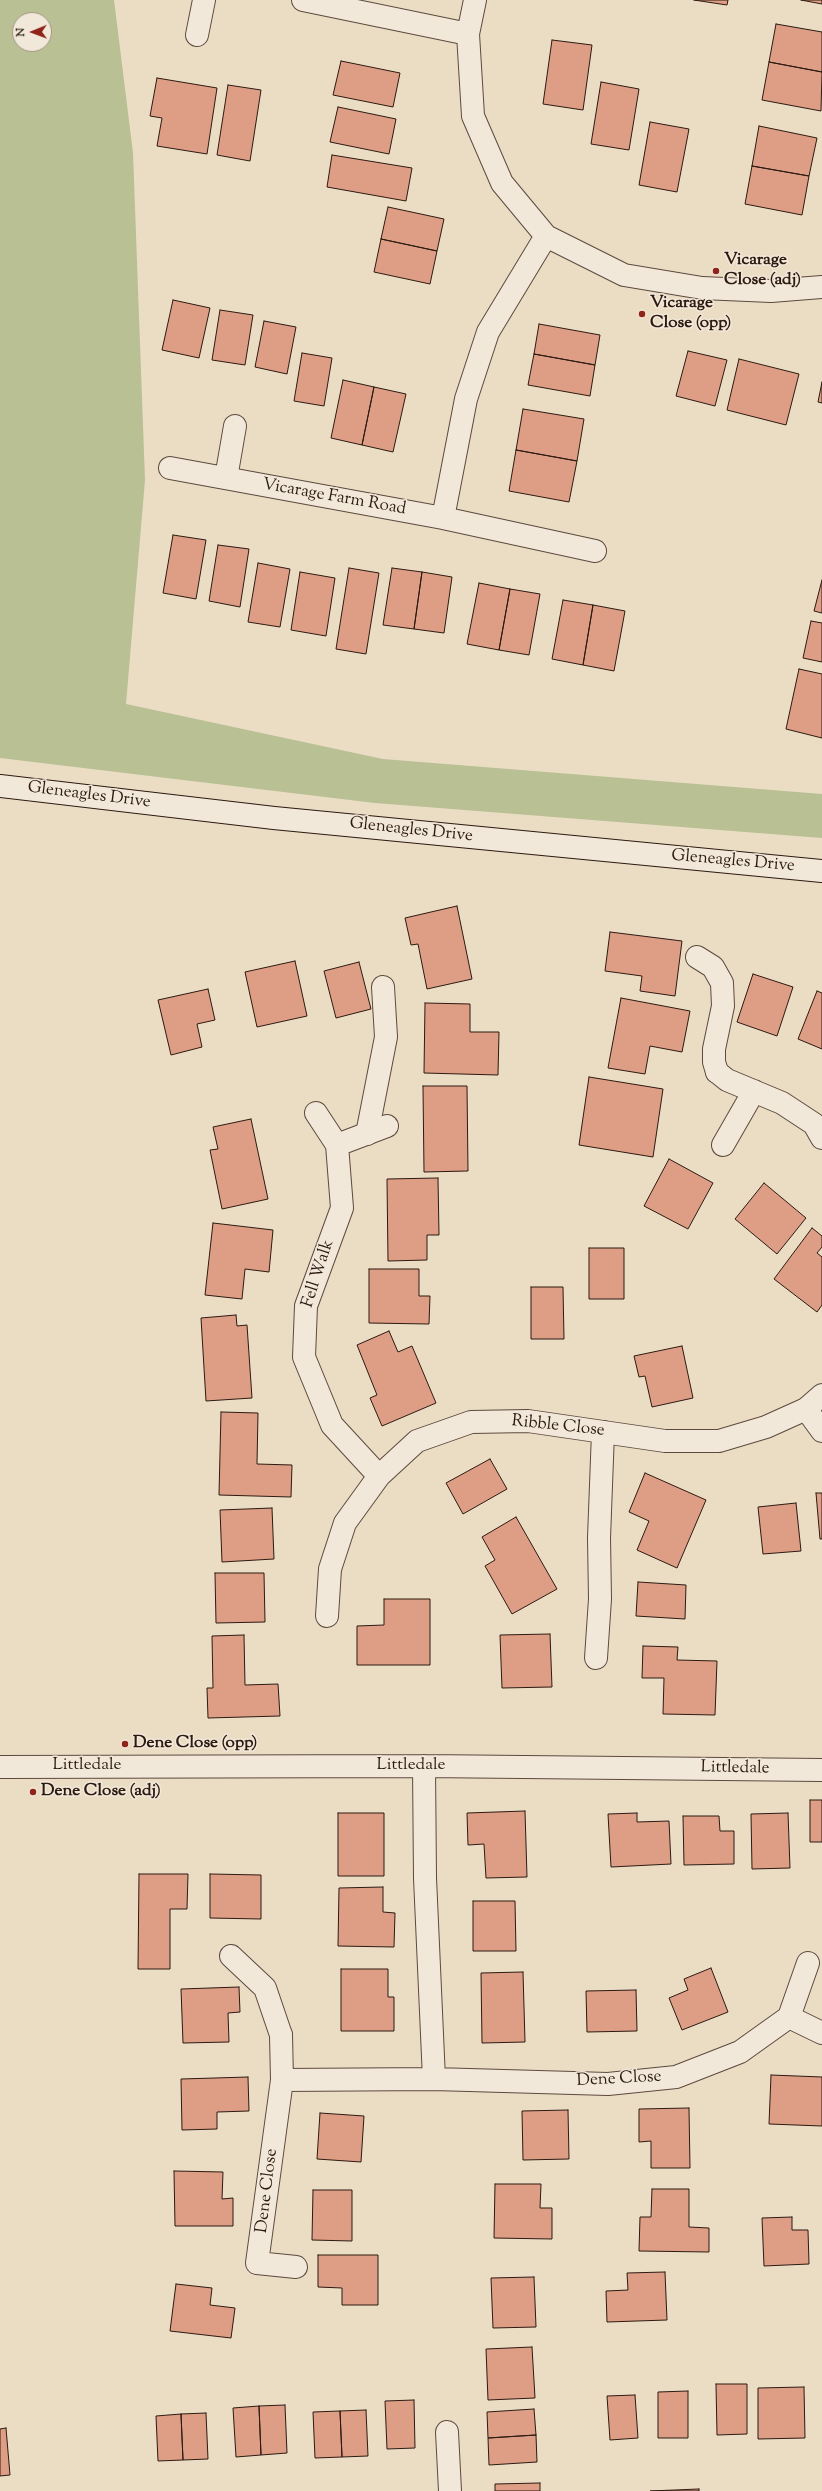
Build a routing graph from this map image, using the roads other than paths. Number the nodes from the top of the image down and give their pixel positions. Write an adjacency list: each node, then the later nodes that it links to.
1 (204, 0): 5 (street)
2 (303, 0): 4 (street)
3 (475, 0): 4 (street)
4 (468, 34): 6 (street)
5 (197, 35)
6 (546, 236): 7 (street); 11 (street)
7 (822, 287)
8 (236, 426): 10 (street)
9 (170, 468): 10 (street, Vicarage Farm Road)
10 (226, 478): 11 (street, Vicarage Farm Road)
11 (443, 518): 12 (street, Vicarage Farm Road)
12 (595, 551)
13 (0, 786): 14 (street, Gleneagles Drive)
14 (822, 871)
15 (698, 957): 17 (street)
16 (383, 987): 20 (street)
17 (754, 1091): 21 (street); 22 (street)
18 (316, 1113): 23 (street, Fell Walk)
19 (387, 1126): 20 (street)
20 (367, 1134): 23 (street)
21 (822, 1138)
22 (723, 1145)
23 (337, 1146): 28 (street, Fell Walk)
24 (822, 1394): 25 (street, Ribble Close)
25 (806, 1409): 26 (street); 27 (street, Ribble Close)
26 (822, 1430)
27 (603, 1432): 28 (street, Ribble Close); 30 (street)
28 (379, 1476): 29 (street, Ribble Close)
29 (327, 1616)
30 (596, 1658)
31 (424, 1766): 32 (street, Littledale); 33 (street, Littledale); 38 (street)
32 (0, 1767)
33 (822, 1770)
34 (231, 1956): 39 (street, Dene Close)
35 (808, 1964): 36 (street)
36 (789, 2017): 37 (street); 38 (street, Dene Close)
37 (822, 2033)
38 (434, 2078): 39 (street, Dene Close)
39 (282, 2080): 40 (street, Dene Close)
40 (296, 2267)
41 (447, 2432): 42 (street)
42 (450, 2491)

